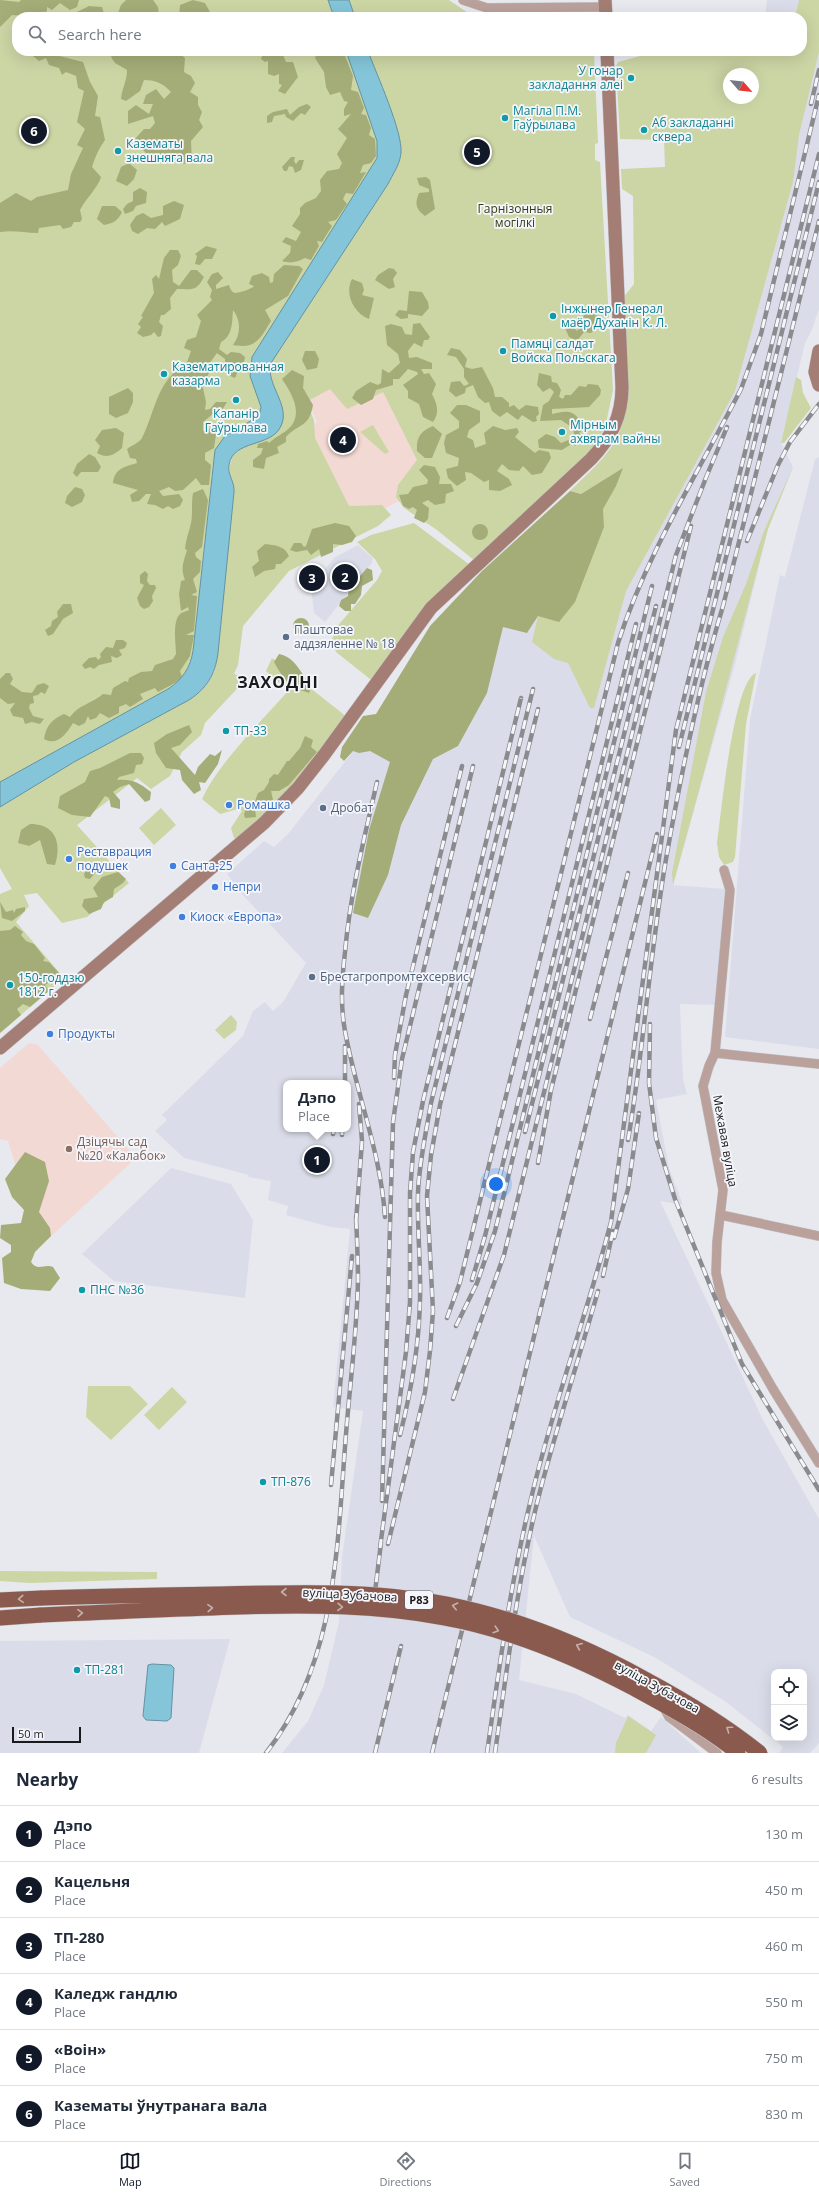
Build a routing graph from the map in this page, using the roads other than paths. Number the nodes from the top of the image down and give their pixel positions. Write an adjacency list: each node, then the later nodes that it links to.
1 (463, 0): 2 (street)
2 (606, 8)
3 (607, 56): 7 (main road)
4 (819, 351): 5 (main road)
5 (819, 385)
6 (724, 870): 8 (street, Межавая вуліца)
7 (0, 1048)
8 (715, 1053): 9 (street); 10 (street, Межавая вуліца)
9 (819, 1064)
10 (721, 1215): 11 (street); 12 (street, Межавая вуліца)
11 (819, 1236)
12 (819, 1463)
13 (0, 1600): 18 (highway, вуліца Зубачова / Р83, one-way to 13, bridge)
14 (0, 1618): 17 (highway, вуліца Зубачова / Р83, one-way to 17, bridge)
15 (597, 1662): 16 (street)
16 (717, 1753)
17 (738, 1753)
18 (760, 1753)

